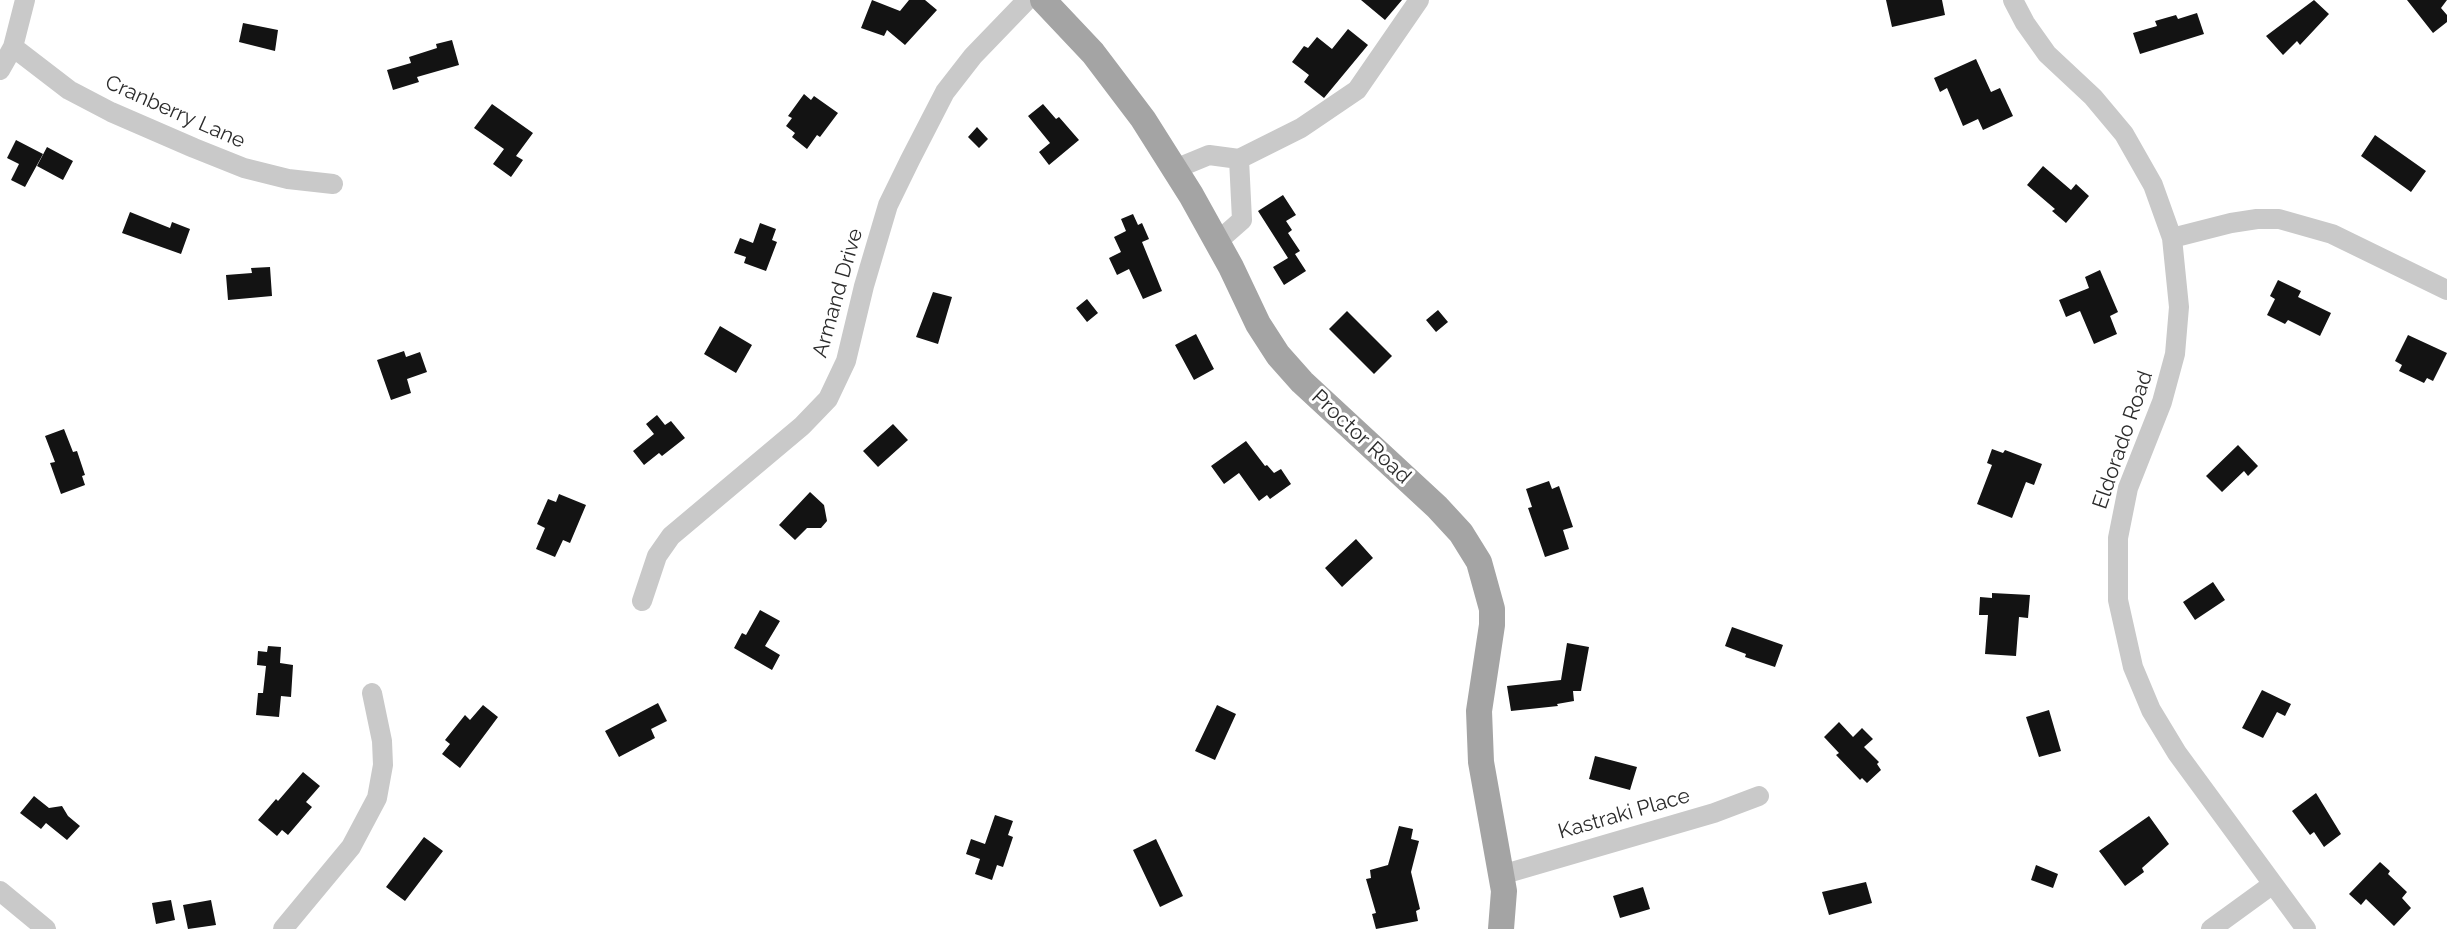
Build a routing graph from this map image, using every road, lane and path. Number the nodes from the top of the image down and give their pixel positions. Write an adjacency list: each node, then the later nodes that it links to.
1 (25, 0): 6 (street)
2 (1027, 0): 14 (street, Armand Drive)
3 (1043, 0): 9 (main road, Proctor Road)
4 (1419, 0): 8 (street)
5 (2017, 1): 11 (street, Eldorado Road)
6 (13, 47): 7 (street); 10 (street, Cranberry Lane)
7 (0, 70)
8 (1239, 159): 9 (street); 12 (street)
9 (1175, 169): 12 (main road, Proctor Road)
10 (333, 184)
11 (2172, 238): 13 (street); 18 (street, Eldorado Road)
12 (1217, 242): 17 (main road, Proctor Road)
13 (2447, 290)
14 (642, 601)
15 (372, 693): 21 (street)
16 (1759, 796): 17 (street, Kastraki Place)
17 (1501, 875): 22 (main road, Proctor Road)
18 (2273, 884): 23 (street); 24 (street, Eldorado Road)
19 (0, 891): 20 (street)
20 (46, 929)
21 (284, 929)
22 (1501, 929)
23 (2211, 929)
24 (2306, 929)

